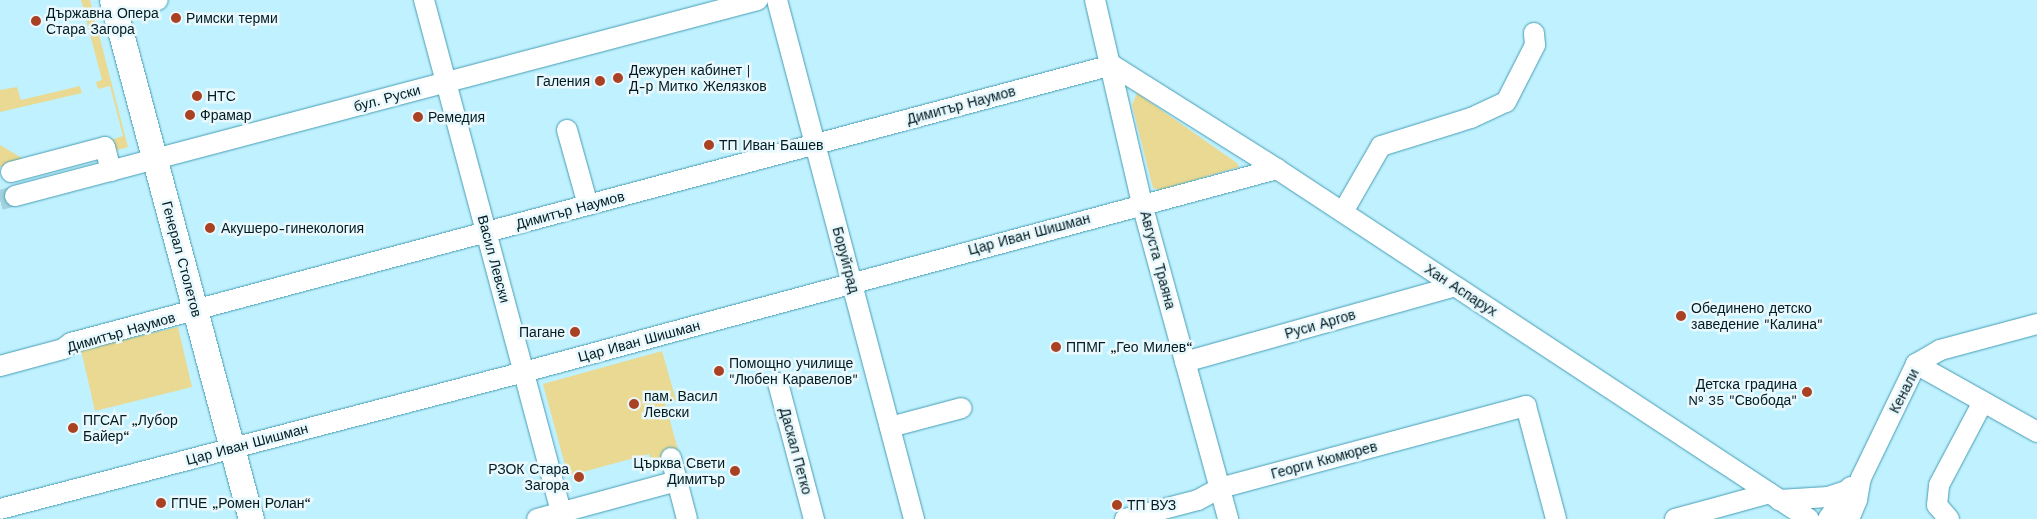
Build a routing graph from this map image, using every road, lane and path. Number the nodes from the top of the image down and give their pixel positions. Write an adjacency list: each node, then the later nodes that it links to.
1 (158, 0): 6 (street)
2 (424, 0): 9 (street, Васил Левски)
3 (758, 0): 9 (street, бул. Руски)
4 (777, 0): 11 (street, Боруйград)
5 (1095, 0): 8 (street, Августа Траяна)
6 (114, 6): 12 (main road, Генерал Столетов)
7 (1534, 33): 19 (street)
8 (1112, 65): 11 (street, Димитър Наумов); 13 (street, Хан Аспарух); 17 (street, Августа Траяна)
9 (446, 82): 12 (street, бул. Руски); 20 (street, Васил Левски)
10 (567, 130): 18 (street)
11 (815, 144): 18 (street, Димитър Наумов); 21 (street, Боруйград)
12 (155, 159): 14 (street, бул. Руски); 23 (main road, Генерал Столетов)
13 (1276, 169): 17 (street, Цар Иван Шишман); 19 (street, Хан Аспарух)
14 (111, 171): 15 (street); 16 (street, бул. Руски)
15 (11, 172)
16 (15, 196)
17 (1142, 204): 21 (street, Цар Иван Шишман); 25 (street, Августа Траяна)
18 (588, 205): 20 (street, Димитър Наумов)
19 (1343, 212): 22 (street, Хан Аспарух)
20 (486, 232): 23 (street, Димитър Наумов); 28 (street, Васил Левски)
21 (851, 282): 28 (street, Цар Иван Шишман); 32 (street, Боруйград)
22 (1455, 286): 25 (street, Руси Аргов); 39 (street, Хан Аспарух)
23 (195, 310): 27 (street, Димитър Наумов); 34 (main road, Генерал Столетов)
24 (2037, 324): 26 (street, Кенали)
25 (1185, 362): 38 (street, Августа Траяна)
26 (1916, 364): 30 (street); 37 (street, Кенали)
27 (0, 366)
28 (524, 372): 34 (street, Цар Иван Шишман); 41 (street, Васил Левски)
29 (778, 383): 45 (street, Даскал Петко)
30 (1983, 402): 33 (street); 54 (street)
31 (962, 408): 32 (street)
32 (890, 427): 46 (street, Боруйград)
33 (2037, 432)
34 (232, 447): 40 (street, Цар Иван Шишман); 42 (main road, Генерал Столетов)
35 (671, 458): 36 (street)
36 (677, 481): 41 (street); 44 (street)
37 (1854, 484): 39 (street); 52 (street, Кенали); 53 (street, Кенали)
38 (1220, 488): 47 (street, Георги Кюмюрев); 48 (street, Августа Траяна); 49 (street, Георги Кюмюрев)
39 (1775, 497): 50 (street); 51 (street, Хан Аспарух)
40 (0, 509)
41 (562, 516): 43 (street)
42 (251, 519)
43 (538, 519)
44 (687, 519)
45 (814, 519)
46 (914, 519)
47 (1125, 519)
48 (1228, 519)
49 (1556, 519)
50 (1675, 519)
51 (1809, 519)
52 (1828, 519)
53 (1848, 519)
54 (1949, 519)

